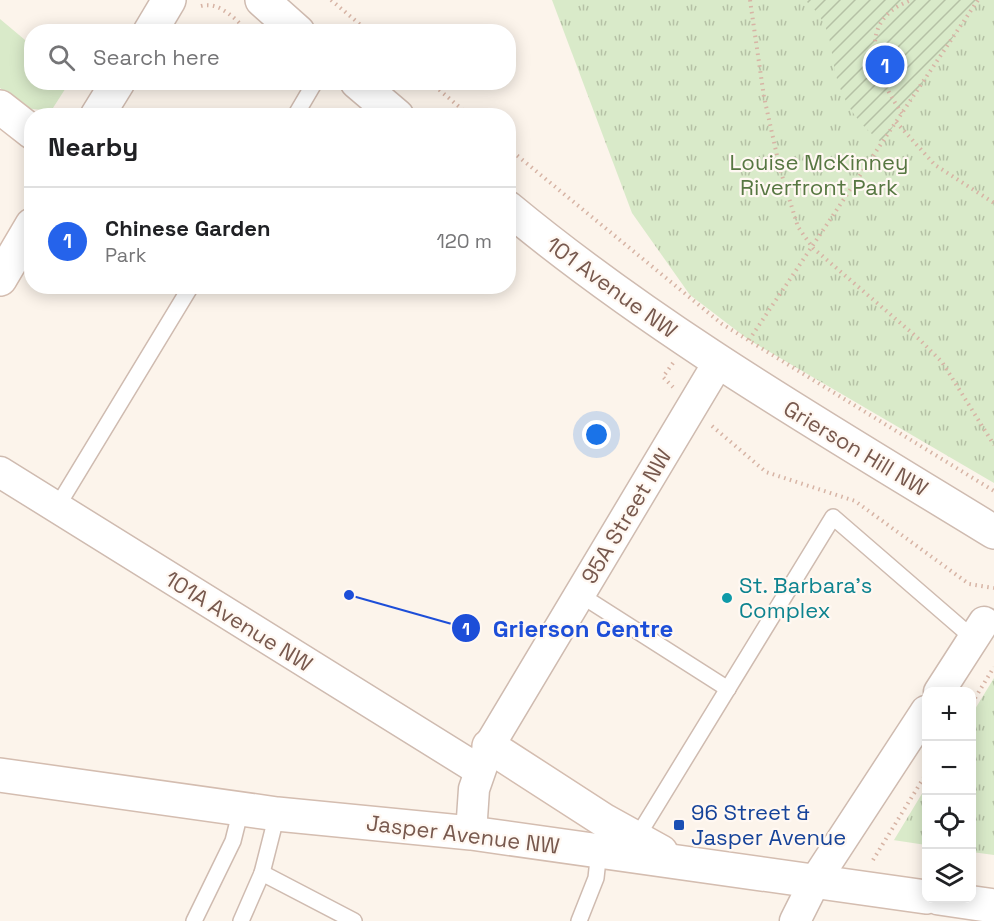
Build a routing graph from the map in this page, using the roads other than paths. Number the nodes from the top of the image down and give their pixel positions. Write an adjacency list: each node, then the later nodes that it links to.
1 (169, 0): 3 (main road)
2 (262, 0): 4 (main road)
3 (155, 24)
4 (289, 24)
5 (113, 90): 9 (main road)
6 (310, 90): 10 (lane)
7 (366, 90): 11 (main road)
8 (0, 107): 12 (main road)
9 (103, 108)
10 (300, 108)
11 (388, 108)
12 (24, 126)
13 (516, 214): 17 (main road, 101 Avenue NW)
14 (24, 238): 15 (main road)
15 (0, 279)
16 (186, 294): 19 (lane)
17 (718, 363): 20 (main road, Grierson Hill NW); 21 (street, 95A Street NW)
18 (0, 472): 19 (street, 101A Avenue NW)
19 (57, 507): 26 (street, 101A Avenue NW)
20 (994, 532)
21 (579, 594): 24 (lane); 26 (street, 95A Street NW)
22 (979, 630): 23 (street); 24 (lane)
23 (942, 687)
24 (728, 689): 31 (lane)
25 (922, 719): 33 (street)
26 (484, 758): 30 (street, 95A Street NW); 31 (main road)
27 (0, 775): 28 (main road, Jasper Avenue NW)
28 (241, 808): 29 (main road, Jasper Avenue NW); 37 (lane)
29 (278, 814): 30 (main road, Jasper Avenue NW); 32 (lane)
30 (471, 833): 31 (main road, Jasper Avenue NW)
31 (620, 848): 33 (main road, Jasper Avenue NW); 40 (lane)
32 (262, 873): 38 (lane); 39 (lane)
33 (815, 881): 34 (main road, Jasper Avenue NW); 41 (street)
34 (922, 896)
35 (973, 903): 36 (main road)
36 (994, 906)
37 (194, 921)
38 (241, 921)
39 (354, 921)
40 (579, 921)
41 (795, 921)

